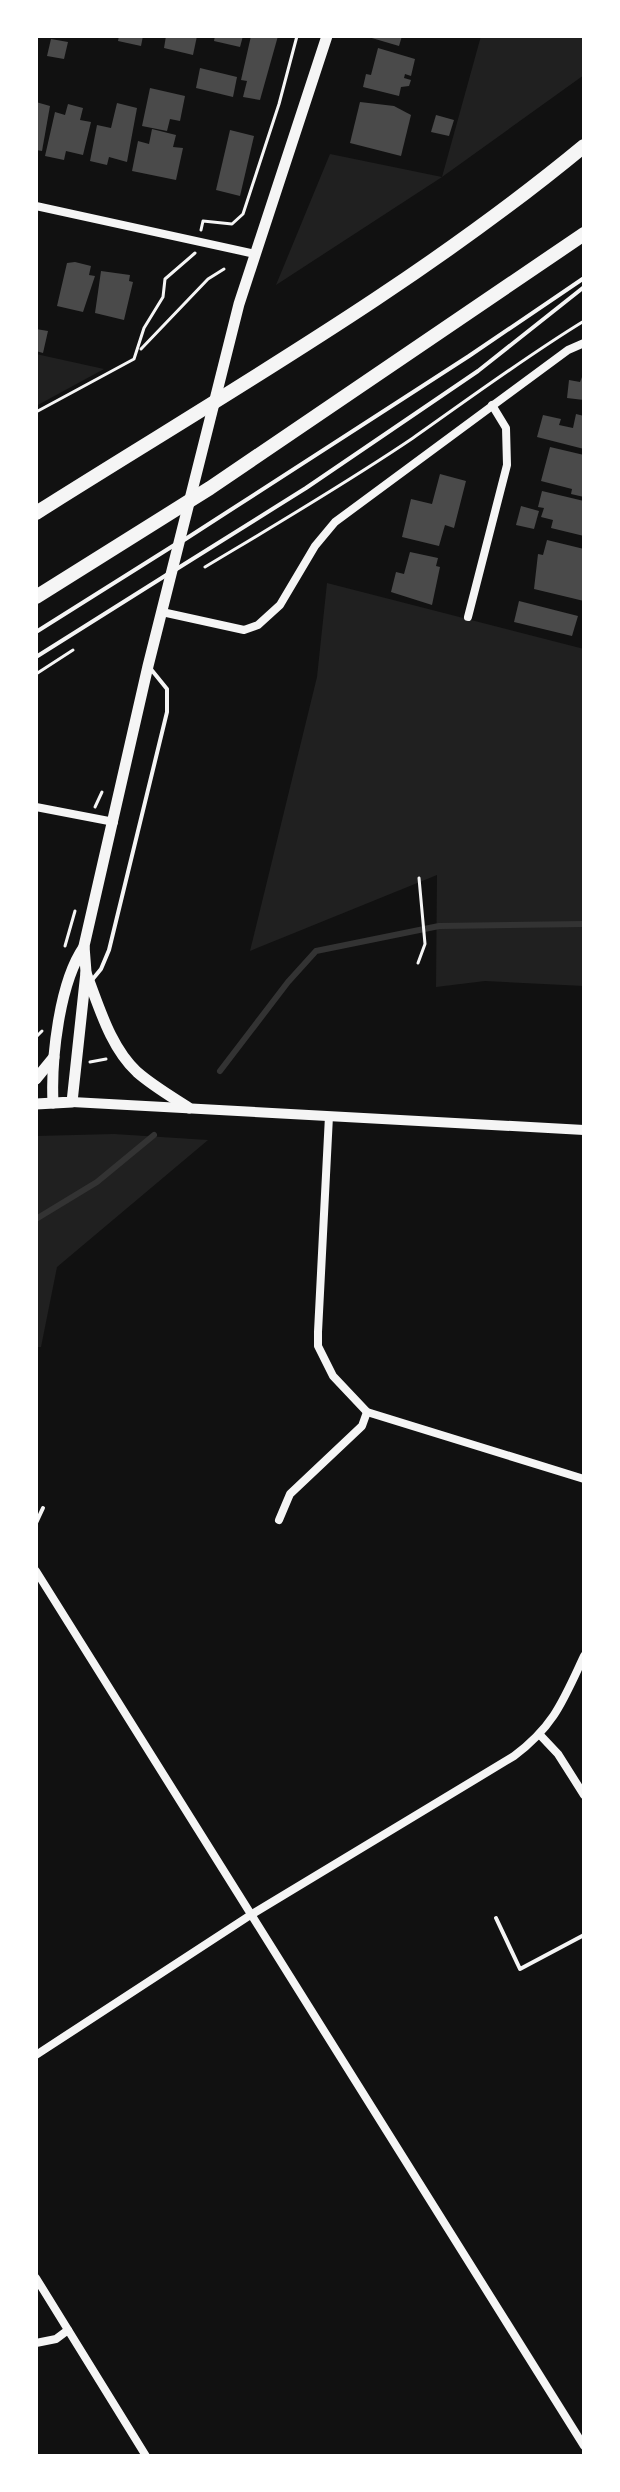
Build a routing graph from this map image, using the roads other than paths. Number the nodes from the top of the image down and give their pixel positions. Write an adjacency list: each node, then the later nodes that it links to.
1 (327, 36): 5 (main road)
2 (584, 146): 10 (highway)
3 (36, 206): 5 (street)
4 (584, 234): 11 (highway)
5 (255, 254): 12 (main road)
6 (584, 278): 14 (lane)
7 (584, 287): 15 (lane)
8 (584, 343): 9 (street)
9 (492, 405): 12 (street); 13 (street)
10 (36, 513)
11 (36, 597)
12 (164, 606): 16 (main road)
13 (468, 617)
14 (36, 632)
15 (36, 657)
16 (148, 666): 18 (main road); 20 (lane)
17 (36, 807): 18 (street)
18 (114, 822): 19 (main road)
19 (84, 946): 20 (main road); 21 (main road)
20 (88, 977): 23 (main road); 26 (main road)
21 (54, 1056): 22 (main road); 24 (main road)
22 (36, 1079)
23 (72, 1102): 24 (main road); 26 (street)
24 (53, 1103): 25 (main road)
25 (36, 1104)
26 (189, 1108): 27 (street)
27 (329, 1116): 28 (street); 29 (street)
28 (584, 1130)
29 (367, 1412): 30 (street); 32 (street)
30 (584, 1479)
31 (43, 1508): 33 (lane)
32 (279, 1520)
33 (36, 1523)
34 (36, 1571): 38 (street)
35 (584, 1656): 36 (street)
36 (541, 1736): 37 (street); 38 (street)
37 (584, 1795)
38 (249, 1916): 41 (street); 45 (street)
39 (496, 1918): 40 (lane)
40 (584, 1935)
41 (36, 2055)
42 (36, 2278): 43 (street)
43 (68, 2330): 44 (street); 46 (street)
44 (36, 2343)
45 (584, 2446)
46 (146, 2456)

